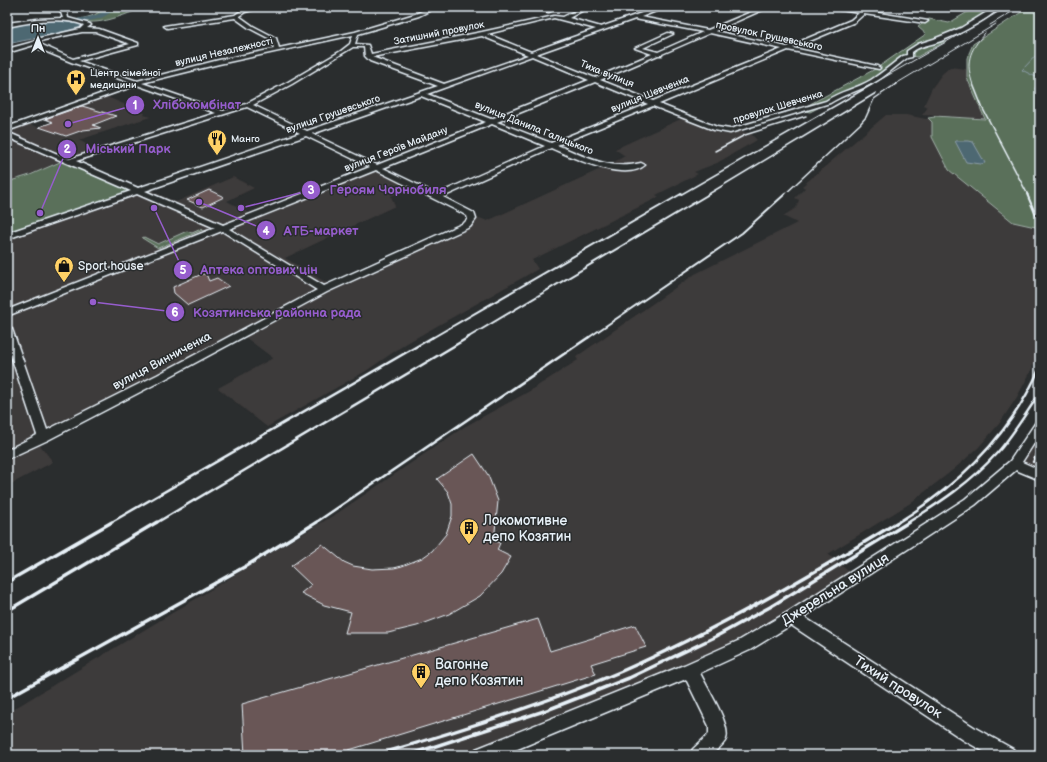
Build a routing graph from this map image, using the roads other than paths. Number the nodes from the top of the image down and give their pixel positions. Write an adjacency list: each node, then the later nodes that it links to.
1 (60, 7): 16 (street)
2 (261, 7): 13 (street)
3 (435, 7): 23 (street, вулиця Незалежності)
4 (528, 7): 11 (street)
5 (587, 7): 15 (street)
6 (664, 7): 14 (street, вулиця Грушевського)
7 (767, 7): 22 (street, вулиця Героїв Майдану)
8 (825, 7): 12 (street)
9 (869, 7): 12 (street, вулиця Шевченка)
10 (998, 7): 45 (street, провулок Шевченка)
11 (549, 11)
12 (863, 13): 17 (street); 29 (street, вулиця Шевченка)
13 (236, 16): 19 (street); 28 (street)
14 (634, 17): 20 (street, вулиця Грушевського); 22 (street, провулок Грушевського)
15 (562, 18): 20 (street); 24 (street, Затишний провулок)
16 (66, 19): 18 (street); 21 (street)
17 (925, 21)
18 (7, 25)
19 (166, 26)
20 (602, 29): 31 (street, вулиця Грушевського)
21 (82, 30): 26 (street); 34 (street)
22 (710, 32): 29 (street, провулок Грушевського); 32 (street, вулиця Героїв Майдану)
23 (356, 33): 27 (street); 28 (street, вулиця Незалежності)
24 (482, 34): 31 (street, Тиха вулиця); 33 (street, Затишний провулок)
25 (670, 34): 32 (street)
26 (35, 44): 30 (street); 34 (street)
27 (352, 44): 33 (street); 41 (street)
28 (277, 49): 37 (street, вулиця Незалежності)
29 (789, 49): 35 (street, провулок Грушевського); 40 (street, вулиця Шевченка)
30 (7, 51)
31 (532, 54): 36 (street, Тиха вулиця); 38 (street, вулиця Грушевського)
32 (660, 54): 36 (street, вулиця Героїв Майдану)
33 (368, 56): 38 (street)
34 (73, 62): 37 (street)
35 (877, 68)
36 (596, 80): 40 (street, Тиха вулиця); 43 (street, вулиця Героїв Майдану)
37 (136, 83): 42 (street); 44 (street, вулиця Незалежності)
38 (444, 86): 39 (street, вулиця Грушевського)
39 (422, 94): 43 (street, вулиця Данила Галицького); 47 (street, вулиця Грушевського)
40 (653, 104): 45 (street, Тиха вулиця); 48 (street, вулиця Шевченка)
41 (248, 105): 42 (street); 47 (street)
42 (223, 113): 49 (street)
43 (494, 122): 48 (street, вулиця Данила Галицького); 51 (street, вулиця Героїв Майдану)
44 (7, 129)
45 (725, 131)
46 (7, 134): 49 (street)
47 (306, 134): 51 (street); 52 (street, вулиця Грушевського)
48 (550, 146): 50 (street, вулиця Данила Галицького); 53 (street, вулиця Шевченка)
49 (69, 161): 52 (street)
50 (640, 165)
51 (376, 168): 53 (street); 54 (street, вулиця Героїв Майдану)
52 (137, 191): 54 (street); 55 (street, вулиця Грушевського)
53 (437, 197): 56 (street, вулиця Винниченка)
54 (222, 228): 56 (street); 57 (street, вулиця Героїв Майдану)
55 (7, 236)
56 (324, 290): 60 (street, вулиця Винниченка)
57 (7, 313)
58 (7, 329): 60 (street)
59 (1040, 425): 62 (street, Джерельна вулиця)
60 (44, 437): 61 (street, вулиця Винниченка)
61 (7, 455)
62 (1014, 464): 63 (street); 64 (street, Джерельна вулиця)
63 (1040, 475)
64 (791, 618): 65 (street, Джерельна вулиця); 68 (street, Тихий провулок)
65 (690, 670): 66 (street, Джерельна вулиця); 67 (street)
66 (482, 755)
67 (699, 755)
68 (1007, 755)

